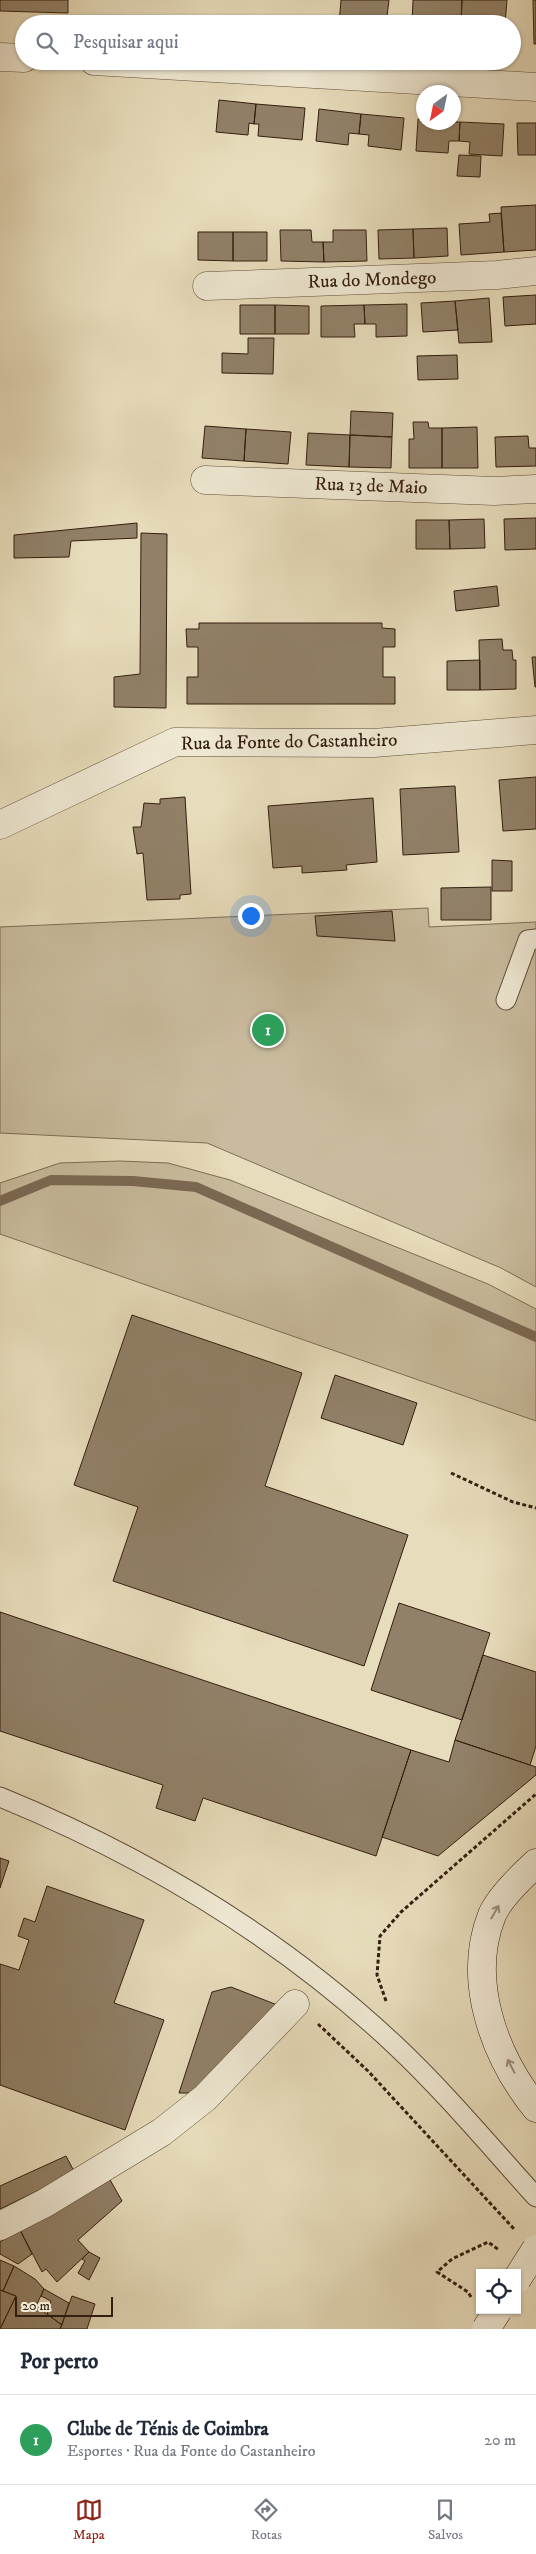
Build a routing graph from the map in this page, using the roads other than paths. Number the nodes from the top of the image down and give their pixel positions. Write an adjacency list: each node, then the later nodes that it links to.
1 (0, 57): 2 (street)
2 (15, 58)
3 (247, 70): 4 (street)
4 (536, 87)
5 (536, 271): 6 (street, Rua do Mondego)
6 (207, 286)
7 (205, 480): 8 (street, Rua 13 de Maio)
8 (536, 489)
9 (536, 730): 10 (street, Rua da Fonte do Castanheiro)
10 (0, 825)
11 (536, 939): 12 (lane)
12 (506, 1000)
13 (0, 1797): 17 (lane)
14 (536, 1863): 16 (street, one-way to 14)
15 (295, 2004): 18 (street)
16 (536, 2108)
17 (536, 2197)
18 (0, 2226)
19 (526, 2241): 20 (street, bridge)
20 (519, 2269)
21 (495, 2314): 22 (street, bridge)
22 (486, 2329)

